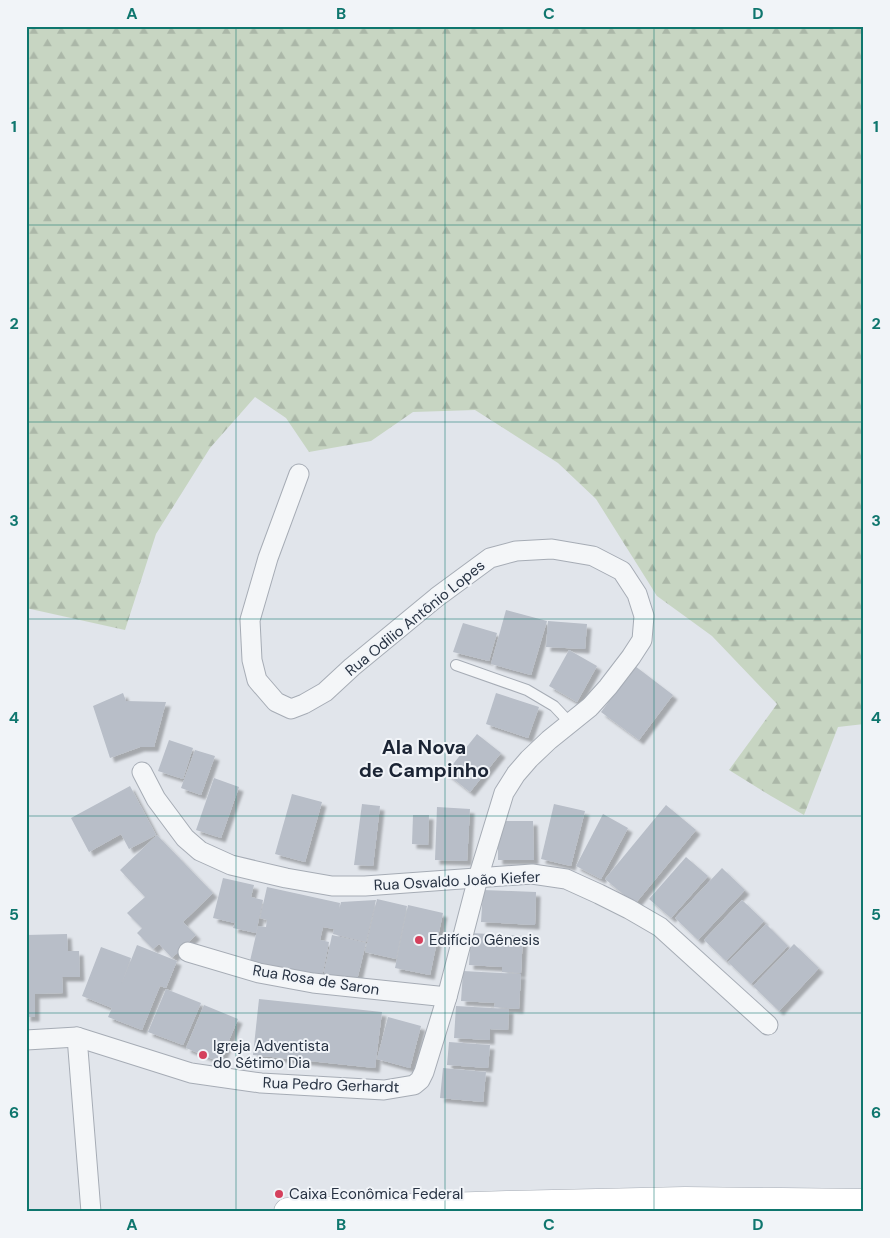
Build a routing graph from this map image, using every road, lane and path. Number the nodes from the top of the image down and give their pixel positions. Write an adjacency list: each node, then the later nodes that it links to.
1 (300, 474): 3 (street, Rua Odilio Antônio Lopes)
2 (456, 665): 3 (lane)
3 (570, 723): 5 (street, Rua Odilio Antônio Lopes)
4 (142, 772): 5 (street, Rua Osvaldo João Kiefer)
5 (478, 878): 7 (street, Rua Odilio Antônio Lopes); 8 (street, Rua Osvaldo João Kiefer)
6 (188, 952): 7 (street, Rua Rosa de Saron)
7 (447, 997): 11 (street, Rua Odilio Antônio Lopes)
8 (768, 1025)
9 (77, 1037): 10 (street, Rua Pedro Gerhardt); 11 (street, Rua Pedro Gerhardt); 13 (street)
10 (26, 1040)
11 (424, 1072)
12 (864, 1203): 14 (main road)
13 (91, 1212)
14 (288, 1212)

